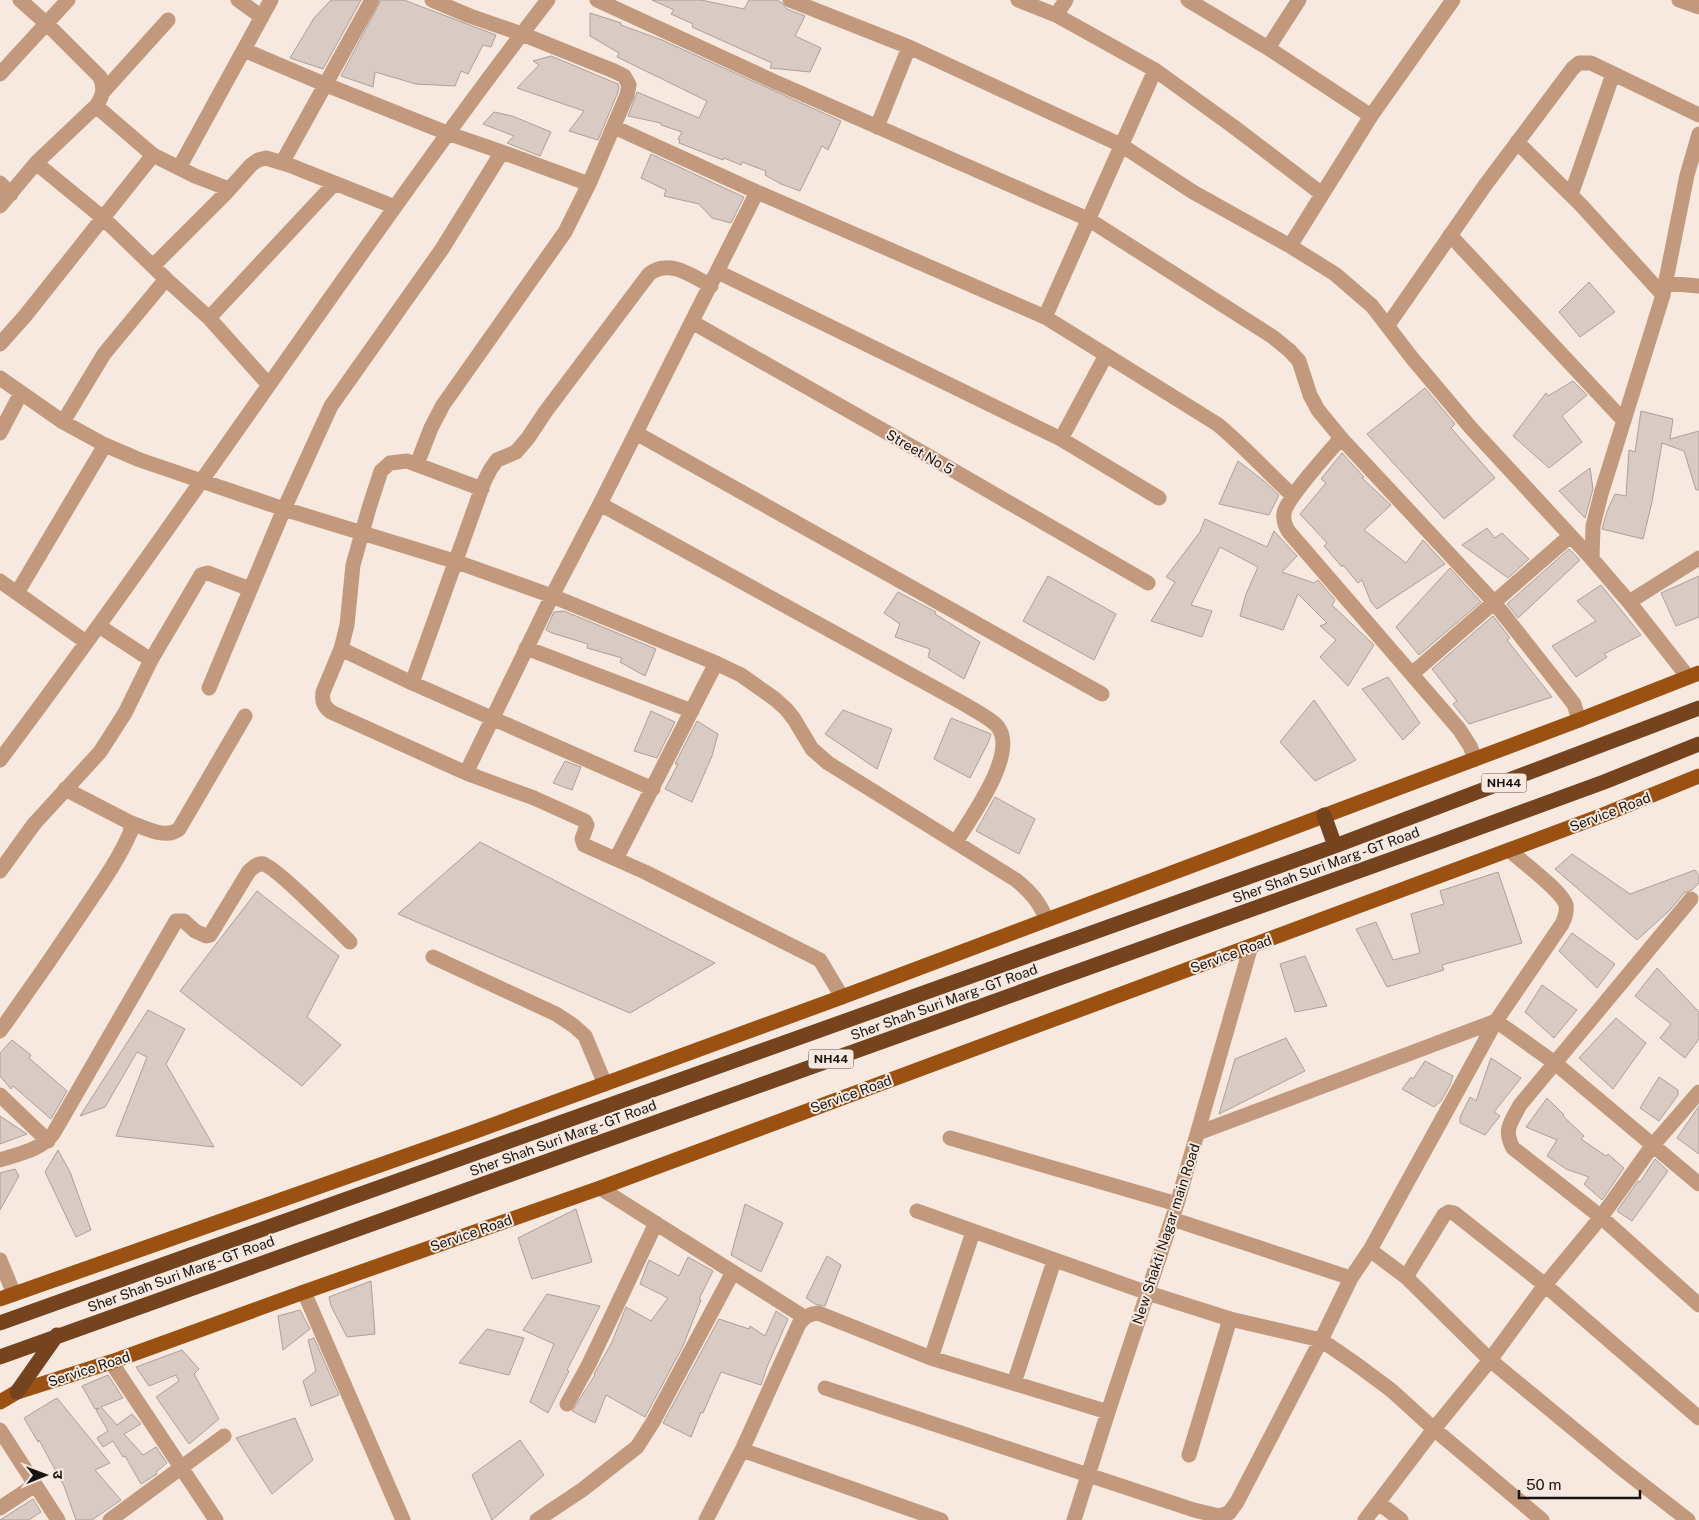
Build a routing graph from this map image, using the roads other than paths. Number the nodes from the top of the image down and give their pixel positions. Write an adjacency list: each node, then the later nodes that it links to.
1 (20, 0): 20 (street)
2 (68, 0): 20 (street)
3 (238, 0): 18 (street)
4 (271, 0): 18 (street)
5 (372, 0): 28 (street)
6 (432, 0): 21 (street)
7 (548, 0): 21 (street)
8 (597, 0): 34 (street)
9 (790, 0): 22 (street)
10 (1018, 0): 17 (street)
11 (1066, 0): 17 (street)
12 (1188, 0): 23 (street)
13 (1299, 0): 23 (street)
14 (1453, 0): 32 (street)
15 (1679, 0): 16 (street)
16 (1699, 7)
17 (1056, 16): 25 (street)
18 (262, 17): 24 (street)
19 (168, 20): 29 (street)
20 (47, 24): 26 (street); 29 (street)
21 (522, 34): 33 (street); 35 (street)
22 (909, 47): 34 (street); 38 (street)
23 (1268, 48): 32 (street)
24 (244, 50): 28 (street); 43 (street)
25 (1155, 70): 38 (street); 50 (street)
26 (0, 74)
27 (1613, 74): 31 (street); 37 (street); 51 (street)
28 (324, 84): 35 (street); 42 (street)
29 (103, 92): 30 (street)
30 (96, 106): 40 (street); 41 (street)
31 (1699, 115)
32 (1371, 116): 50 (street)
33 (614, 127): 46 (street); 49 (street)
34 (878, 127): 55 (street)
35 (447, 133): 39 (street); 53 (street)
36 (1699, 134): 44 (street)
37 (1517, 142): 51 (street); 56 (street)
38 (1122, 145): 55 (street); 57 (street)
39 (502, 152): 46 (street); 86 (street)
40 (153, 155): 43 (street); 54 (street)
41 (36, 162): 47 (street); 54 (street)
42 (282, 163): 45 (street); 48 (street)
43 (179, 168): 48 (street)
44 (1693, 177): 63 (street)
45 (335, 183): 53 (street); 65 (street)
46 (589, 184): 80 (street)
47 (6, 188): 52 (street)
48 (229, 189): 58 (street)
49 (757, 192): 59 (street); 64 (street)
50 (1322, 194): 57 (street)
51 (1571, 195): 63 (street)
52 (0, 206)
53 (395, 207): 71 (street)
54 (103, 218): 58 (street); 68 (street)
55 (1088, 219): 64 (street); 77 (street)
56 (1450, 235): 67 (street); 74 (street)
57 (1290, 246): 67 (street)
58 (153, 266): 60 (street)
59 (718, 272): 61 (street); 78 (street)
60 (166, 279): 65 (street); 73 (street)
61 (711, 286): 66 (street); 82 (street)
62 (1699, 286): 63 (street)
63 (1664, 289): 74 (street)
64 (1045, 317): 69 (street)
65 (209, 318): 71 (street)
66 (692, 322): 76 (street); 93 (street, Street No 5)
67 (1388, 325): 88 (street)
68 (0, 344)
69 (1106, 355): 78 (street); 83 (street)
70 (0, 378): 72 (street)
71 (268, 384): 81 (street)
72 (22, 393): 73 (street); 75 (street)
73 (63, 422): 79 (street)
74 (1624, 422): 90 (street)
75 (0, 433)
76 (636, 433): 85 (street); 109 (street)
77 (1341, 438): 83 (street); 97 (street)
78 (1061, 439): 84 (street)
79 (105, 445): 81 (street); 95 (street)
80 (417, 464): 82 (street); 87 (street)
81 (201, 482): 86 (street); 99 (street)
82 (482, 489): 91 (street)
83 (1293, 496): 105 (street)
84 (1159, 498)
85 (600, 504): 96 (street); 124 (street)
86 (284, 509): 87 (street); 94 (street)
87 (363, 533): 91 (street); 102 (street)
88 (1570, 536): 90 (street); 97 (street)
89 (1699, 558): 98 (street)
90 (1592, 559): 98 (street)
91 (457, 562): 96 (street); 107 (street)
92 (0, 581): 95 (street)
93 (1148, 583)
94 (250, 589): 103 (street); 108 (street)
95 (17, 593): 100 (street)
96 (552, 596): 101 (street); 104 (street)
97 (1493, 601): 105 (street); 114 (street)
98 (1629, 602): 106 (street)
99 (99, 626): 100 (street); 103 (street)
100 (86, 642): 117 (street)
101 (526, 648): 111 (street); 113 (street)
102 (341, 649): 107 (street); 118 (street)
103 (150, 660): 120 (street)
104 (716, 663): 111 (street); 124 (street)
105 (1412, 673): 116 (street)
106 (1693, 675): 114 (main road)
107 (412, 683): 113 (street)
108 (209, 688)
109 (1102, 694)
110 (1699, 708): 125 (highway, NH44)
111 (692, 711): 121 (street)
112 (246, 716): 123 (street)
113 (492, 717): 118 (street); 121 (street)
114 (1580, 720): 116 (main road)
115 (1699, 744): 168 (highway, Sher Shah Suri Marg - GT Road / NH44)
116 (1475, 759): 122 (main road)
117 (0, 760)
118 (466, 773): 127 (street)
119 (1699, 776): 126 (main road, Service Road)
120 (65, 789): 123 (street); 128 (street)
121 (653, 789): 127 (street)
122 (1324, 815): 125 (highway); 130 (main road)
123 (129, 822): 136 (street)
124 (956, 842): 130 (street)
125 (1334, 846): 167 (highway, Sher Shah Suri Marg - GT Road / NH44)
126 (1509, 850): 132 (main road, Service Road); 135 (street)
127 (616, 859): 134 (street)
128 (0, 870)
129 (1690, 899): 137 (street)
130 (1048, 920): 134 (main road)
131 (350, 942): 143 (street)
132 (1252, 946): 141 (street, New Shakti Nagar main Road); 147 (main road, Service Road)
133 (433, 957): 138 (street)
134 (842, 997): 138 (main road)
135 (1496, 1021): 137 (street); 141 (street); 154 (street)
136 (0, 1031)
137 (1555, 1064): 144 (street); 150 (street)
138 (604, 1084): 163 (main road)
139 (1699, 1092): 144 (street)
140 (0, 1095): 143 (street)
141 (1198, 1133): 148 (street, New Shakti Nagar main Road)
142 (950, 1138): 148 (street)
143 (48, 1141): 145 (street)
144 (1653, 1145): 146 (street); 150 (street)
145 (0, 1160)
146 (1699, 1184)
147 (600, 1188): 152 (street); 161 (main road, Service Road)
148 (1177, 1204): 151 (street, New Shakti Nagar main Road)
149 (917, 1211): 153 (street)
150 (1601, 1216): 160 (street); 164 (street)
151 (1172, 1219): 159 (street); 162 (street, New Shakti Nagar main Road)
152 (656, 1223): 157 (street); 178 (street)
153 (973, 1232): 156 (street); 171 (street)
154 (1370, 1250): 158 (street); 159 (street)
155 (0, 1260): 163 (street)
156 (1054, 1261): 162 (street); 174 (street)
157 (733, 1272): 165 (street); 196 (street)
158 (1406, 1277): 160 (street); 172 (street)
159 (1351, 1278): 169 (street)
160 (1545, 1285): 172 (street); 180 (street)
161 (304, 1292): 173 (main road, Service Road); 195 (street)
162 (1148, 1293): 166 (street); 179 (street, New Shakti Nagar main Road)
163 (7, 1296)
164 (1699, 1305)
165 (804, 1317): 171 (street); 184 (street)
166 (1230, 1319): 169 (street); 185 (street)
167 (0, 1323)
168 (57, 1335): 170 (highway, NH44); 176 (highway)
169 (1321, 1340): 181 (street); 187 (street)
170 (0, 1357)
171 (931, 1358): 174 (street)
172 (1490, 1360): 181 (street); 203 (street)
173 (111, 1362): 176 (main road, Service Road); 186 (street)
174 (1014, 1383): 179 (street)
175 (825, 1388): 187 (street)
176 (17, 1392): 177 (main road, Service Road)
177 (0, 1402)
178 (567, 1404)
179 (1108, 1412): 187 (street, New Shakti Nagar main Road)
180 (1699, 1418)
181 (1434, 1429): 189 (street); 202 (street)
182 (0, 1430): 188 (street)
183 (224, 1436): 186 (street)
184 (742, 1450): 191 (street); 197 (street)
185 (1189, 1455)
186 (182, 1467): 193 (street); 194 (street)
187 (1089, 1474): 199 (street, New Shakti Nagar main Road)
188 (35, 1486): 190 (street); 192 (street)
189 (1379, 1503): 200 (street); 201 (street)
190 (0, 1508)
191 (896, 1513): 198 (street)
192 (58, 1520)
193 (110, 1520)
194 (216, 1520)
195 (403, 1520)
196 (537, 1520)
197 (706, 1520)
198 (941, 1520)
199 (1074, 1520)
200 (1365, 1520)
201 (1401, 1520)
202 (1542, 1520)
203 (1688, 1520)

